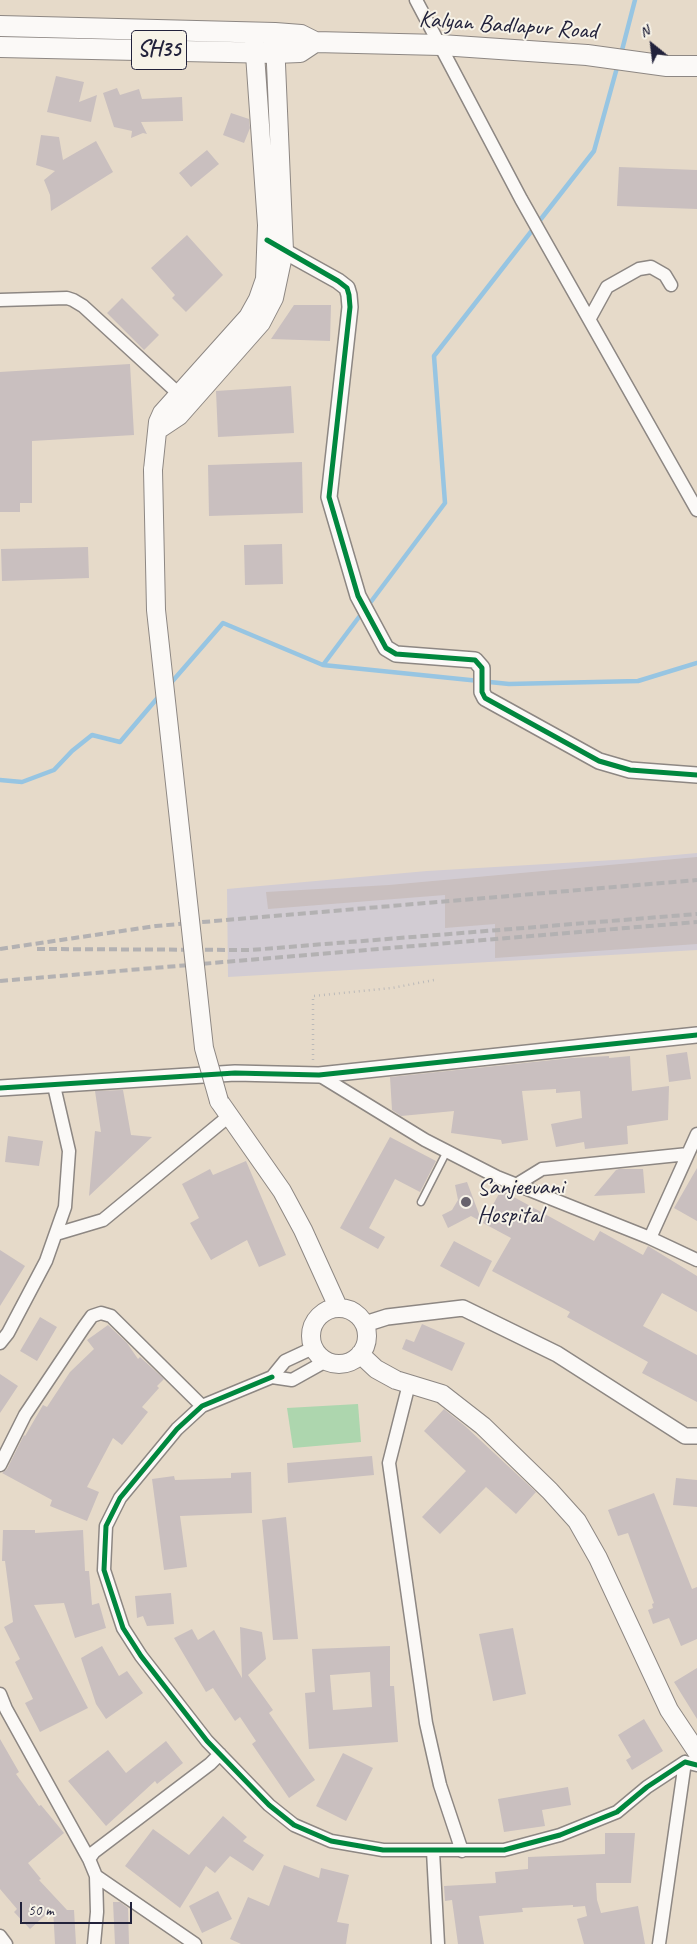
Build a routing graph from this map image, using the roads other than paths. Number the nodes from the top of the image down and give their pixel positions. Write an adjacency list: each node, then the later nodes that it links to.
1 (416, 0): 6 (street)
2 (0, 26): 3 (main road, Kalyan Badlapur Road / SH35)
3 (254, 32): 4 (main road, Kalyan Badlapur Road / SH35); 8 (main road)
4 (275, 33): 5 (main road, Kalyan Badlapur Road / SH35); 9 (main road)
5 (315, 42): 6 (main road, Kalyan Badlapur Road / SH35); 9 (main road, Kalyan Badlapur Road / SH35)
6 (440, 45): 10 (main road, Kalyan Badlapur Road / SH35); 15 (street)
7 (0, 47): 8 (main road, Kalyan Badlapur Road / SH35)
8 (255, 53): 9 (main road, Kalyan Badlapur Road / SH35); 11 (main road)
9 (275, 53): 12 (main road)
10 (697, 66)
11 (267, 240): 12 (street); 16 (main road)
12 (284, 251): 17 (main road); 19 (street)
13 (671, 285): 15 (street)
14 (0, 300): 16 (street)
15 (590, 318): 18 (street)
16 (179, 394): 17 (main road)
17 (158, 430): 24 (main road, bridge)
18 (697, 510)
19 (697, 775)
20 (697, 1035): 21 (street)
21 (316, 1075): 22 (street); 26 (street)
22 (54, 1086): 23 (street); 30 (street)
23 (0, 1088)
24 (229, 1116): 30 (street); 33 (main road)
25 (697, 1134): 27 (street)
26 (447, 1151): 28 (street); 29 (lane)
27 (688, 1154): 28 (street); 31 (street)
28 (516, 1185): 31 (street)
29 (421, 1202)
30 (56, 1234): 35 (street)
31 (650, 1238): 32 (street)
32 (697, 1260)
33 (338, 1307): 34 (main road); 36 (main road)
34 (365, 1324): 37 (main road); 42 (street)
35 (0, 1343)
36 (313, 1348): 38 (main road); 39 (street)
37 (360, 1354): 38 (main road); 40 (main road)
38 (326, 1361): 39 (street)
39 (272, 1377): 41 (street)
40 (410, 1384): 46 (main road); 48 (street)
41 (202, 1406): 43 (street); 45 (street)
42 (697, 1436)
43 (0, 1465)
44 (0, 1694): 49 (street)
45 (220, 1754): 47 (street); 49 (street)
46 (693, 1760): 48 (street); 56 (street)
47 (433, 1851): 48 (street); 55 (street)
48 (462, 1851)
49 (89, 1859): 50 (street)
50 (96, 1876): 53 (street); 54 (street)
51 (0, 1936): 52 (street)
52 (6, 1944)
53 (94, 1944)
54 (195, 1944)
55 (438, 1944)
56 (659, 1944)

